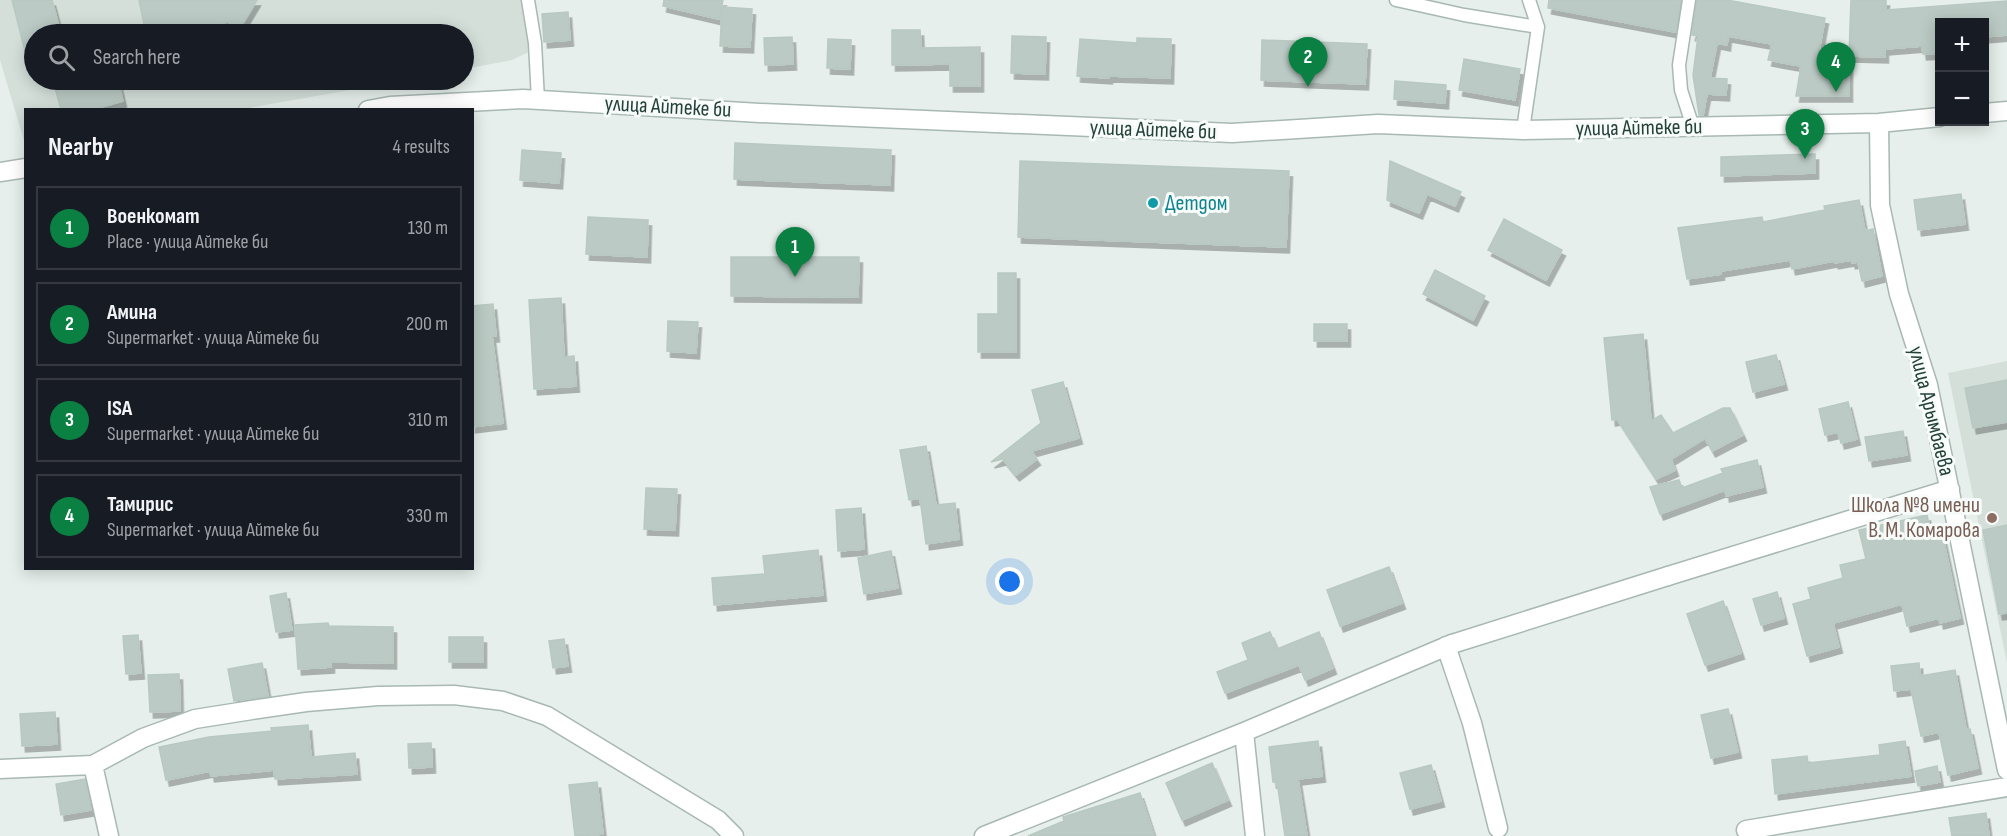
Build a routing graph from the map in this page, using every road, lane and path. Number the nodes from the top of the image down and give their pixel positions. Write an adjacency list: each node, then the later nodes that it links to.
1 (528, 0): 6 (lane)
2 (1396, 0): 5 (lane)
3 (1529, 0): 5 (lane)
4 (1689, 0): 12 (lane)
5 (1538, 27): 13 (lane)
6 (537, 100): 7 (street, улица Айтеке би); 13 (street, улица Айтеке би)
7 (379, 108)
8 (2007, 111): 9 (street)
9 (1989, 113)
10 (1935, 117): 11 (street, улица Айтеке би)
11 (1879, 123): 12 (street, улица Айтеке би); 16 (street, улица Арымбаева)
12 (1693, 127): 13 (street, улица Айтеке би)
13 (1523, 130)
14 (24, 168): 15 (street)
15 (0, 172)
16 (1950, 489): 17 (street); 21 (street, улица Арымбаева)
17 (1449, 645): 18 (street); 23 (street)
18 (1244, 732): 27 (street); 28 (street)
19 (93, 765): 20 (street); 25 (street); 26 (street)
20 (0, 769)
21 (2007, 770)
22 (2007, 787): 24 (street)
23 (1498, 828)
24 (1746, 830)
25 (109, 836)
26 (734, 836)
27 (984, 836)
28 (1255, 836)

